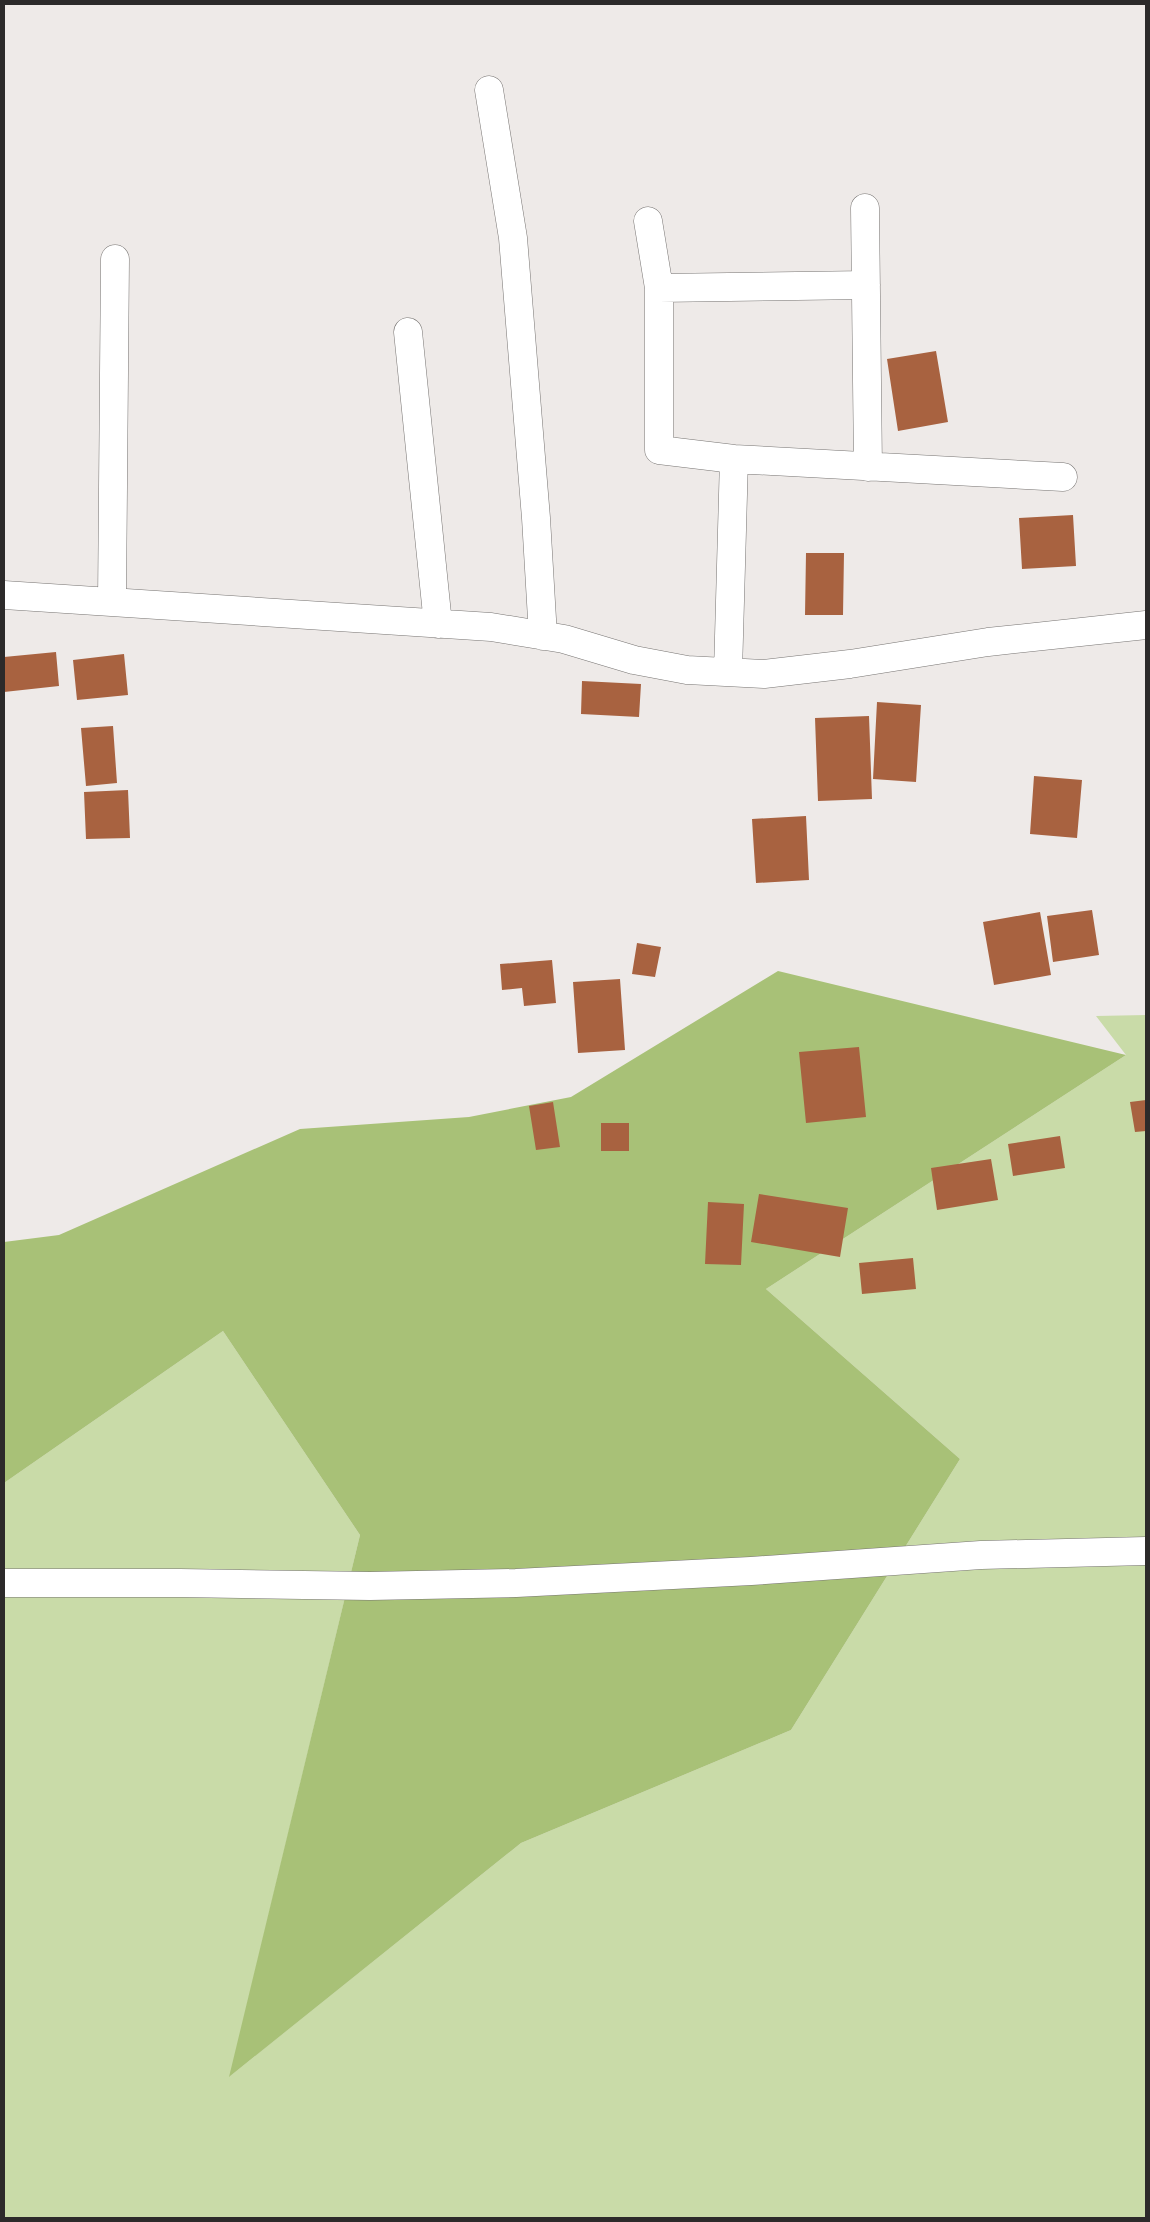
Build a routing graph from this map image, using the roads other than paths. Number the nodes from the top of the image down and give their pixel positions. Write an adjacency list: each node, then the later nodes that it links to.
1 (489, 90): 15 (street)
2 (865, 208): 5 (street)
3 (648, 221): 6 (street)
4 (115, 259): 12 (street)
5 (866, 285): 6 (street); 9 (street)
6 (659, 288): 8 (street)
7 (408, 332): 13 (street)
8 (734, 459): 9 (street); 16 (street)
9 (868, 467): 10 (street)
10 (1063, 477)
11 (4, 594): 12 (street)
12 (112, 601): 13 (street)
13 (438, 624): 15 (street)
14 (1146, 625): 16 (street)
15 (543, 636): 16 (street)
16 (728, 672)
17 (1146, 1551): 18 (street)
18 (4, 1584)

